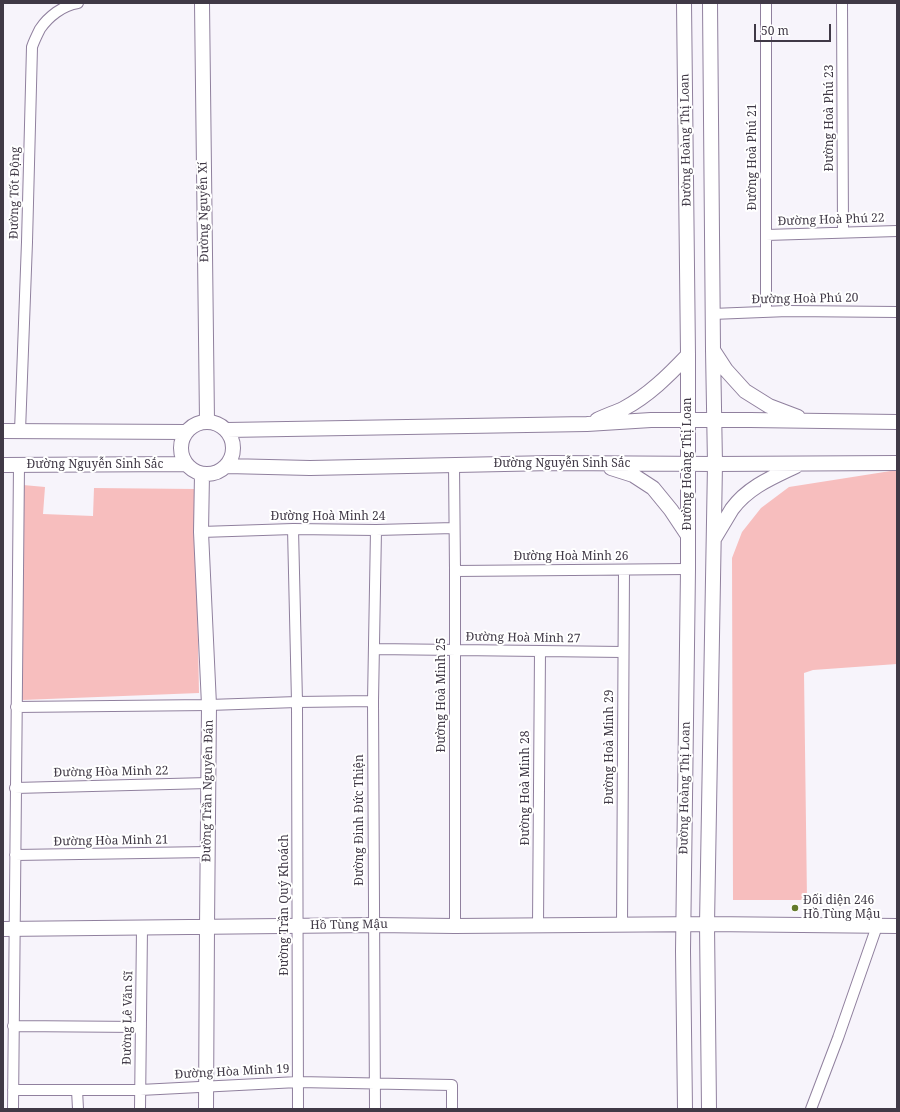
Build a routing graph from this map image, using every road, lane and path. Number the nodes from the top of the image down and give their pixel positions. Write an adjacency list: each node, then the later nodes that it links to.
1 (78, 3): 23 (street, Đường Tốt Động)
2 (202, 3): 17 (main road, Đường Nguyễn Xí)
3 (684, 3): 14 (main road, Đường Hoàng Thị Loan)
4 (710, 3): 12 (main road, Đường Hoàng Thị Loan)
5 (766, 3): 9 (street, Đường Hoà Phú 21)
6 (842, 3): 8 (street, Đường Hoà Phú 23)
7 (897, 231): 8 (street, Đường Hoà Phú 22)
8 (843, 232): 9 (street, Đường Hoà Phú 22)
9 (766, 235): 10 (street, Đường Hoà Phú 21)
10 (766, 312): 11 (street, Đường Hoà Phú 20); 12 (street, Đường Hoà Phú 20)
11 (897, 312)
12 (712, 314): 13 (main road, Đường Hoàng Thị Loan)
13 (713, 350): 16 (main road, Đường Hoàng Thị Loan); 18 (main road)
14 (688, 355): 15 (main road, Đường Hoàng Thị Loan); 20 (main road)
15 (688, 420): 16 (main road); 20 (main road); 28 (main road, Đường Hoàng Thị Loan)
16 (715, 420): 18 (main road); 29 (main road, Đường Hoàng Thị Loan)
17 (207, 421): 21 (main road); 24 (main road)
18 (807, 421): 19 (main road)
19 (897, 422)
20 (587, 424): 21 (main road)
21 (227, 430): 34 (main road)
22 (3, 431): 23 (main road)
23 (20, 431): 24 (main road)
24 (185, 432): 26 (main road)
25 (897, 463): 30 (main road, Đường Nguyễn Sinh Sắc)
26 (186, 464): 32 (main road, Đường Nguyễn Sinh Sắc); 35 (main road)
27 (597, 464): 28 (main road, Đường Nguyễn Sinh Sắc); 33 (main road, Đường Nguyễn Sinh Sắc); 40 (main road)
28 (687, 464): 29 (main road, Đường Nguyễn Sinh Sắc); 40 (main road, Đường Hoàng Thị Loan)
29 (716, 464): 30 (main road, Đường Nguyễn Sinh Sắc); 41 (main road, Đường Hoàng Thị Loan)
30 (801, 464): 41 (main road)
31 (3, 465): 32 (main road, Đường Nguyễn Sinh Sắc)
32 (19, 465): 52 (street)
33 (454, 465): 34 (main road, Đường Nguyễn Sinh Sắc); 36 (street, Đường Hoà Minh 25)
34 (226, 466): 35 (main road)
35 (202, 474): 39 (main road, Đường Trần Nguyên Đán)
36 (454, 528): 38 (street, Đường Hoà Minh 24); 44 (street, Đường Hoà Minh 25)
37 (293, 529): 38 (street, Đường Hoà Minh 24); 39 (street, Đường Hoà Minh 24); 50 (street, Đường Trần Quý Khoách)
38 (376, 530): 45 (street, Đường Đinh Đức Thiện)
39 (201, 532): 51 (main road, Đường Trần Nguyên Đán)
40 (687, 534): 42 (main road, Đường Hoàng Thị Loan)
41 (714, 539): 58 (main road, Đường Hoàng Thị Loan)
42 (688, 569): 43 (street, Đường Hoà Minh 26); 57 (main road, Đường Hoàng Thị Loan)
43 (624, 570): 44 (street, Đường Hoà Minh 26); 48 (street, Đường Hoà Minh 29)
44 (455, 571): 46 (street, Đường Hoà Minh 25)
45 (374, 650): 46 (street, Đường Hoà Minh 27); 49 (street, Đường Đinh Đức Thiện)
46 (455, 650): 47 (street, Đường Hoà Minh 27); 64 (street, Đường Hoà Minh 25)
47 (540, 651): 48 (street, Đường Hoà Minh 27); 60 (street, Đường Hoà Minh 28)
48 (623, 652): 61 (street, Đường Hoà Minh 29)
49 (373, 701): 50 (street); 59 (street, Đường Đinh Đức Thiện)
50 (297, 702): 51 (street); 63 (street, Đường Trần Quý Khoách)
51 (209, 705): 52 (street); 53 (main road, Đường Trần Nguyên Đán)
52 (16, 707): 54 (street)
53 (208, 783): 54 (street, Đường Hòa Minh 22); 55 (main road, Đường Trần Nguyên Đán)
54 (15, 788): 56 (street)
55 (208, 852): 56 (street, Đường Hòa Minh 21); 62 (main road, Đường Trần Nguyên Đán)
56 (15, 856): 68 (street)
57 (684, 924): 58 (main road, Hồ Tùng Mậu); 61 (main road, Hồ Tùng Mậu); 84 (main road, Đường Hoàng Thị Loan)
58 (707, 924): 65 (main road, Hồ Tùng Mậu); 85 (main road, Đường Hoàng Thị Loan)
59 (374, 925): 63 (main road, Hồ Tùng Mậu); 64 (main road, Hồ Tùng Mậu); 72 (street, Đường Đinh Đức Thiện)
60 (538, 925): 61 (main road, Hồ Tùng Mậu); 64 (main road, Hồ Tùng Mậu)
61 (622, 925)
62 (207, 926): 63 (main road, Hồ Tùng Mậu); 67 (main road, Hồ Tùng Mậu); 73 (main road, Đường Trần Nguyên Đán)
63 (298, 926): 71 (street, Đường Trần Quý Khoách)
64 (455, 926)
65 (877, 926): 66 (main road, Hồ Tùng Mậu); 86 (street)
66 (897, 926)
67 (142, 928): 68 (main road, Hồ Tùng Mậu); 70 (street, Đường Lê Văn Sĩ)
68 (9, 929): 69 (street)
69 (13, 1026): 70 (street); 74 (street)
70 (141, 1027): 76 (street, Đường Lê Văn Sĩ)
71 (298, 1082): 72 (street, Đường Hòa Minh 19); 73 (street, Đường Hòa Minh 19); 81 (street, Đường Trần Quý Khoách)
72 (375, 1083): 82 (street, Đường Đinh Đức Thiện); 83 (street, Đường Hòa Minh 19)
73 (206, 1086): 76 (street, Đường Hòa Minh 19); 80 (main road, Đường Trần Nguyên Đán)
74 (13, 1090): 75 (street, Đường Hòa Minh 19); 77 (street)
75 (78, 1090): 76 (street, Đường Hòa Minh 19); 78 (street)
76 (140, 1090): 79 (street, Đường Lê Văn Sĩ)
77 (13, 1109)
78 (78, 1109)
79 (140, 1109)
80 (206, 1109)
81 (298, 1109)
82 (375, 1109)
83 (452, 1109)
84 (685, 1109)
85 (709, 1109)
86 (811, 1109)

